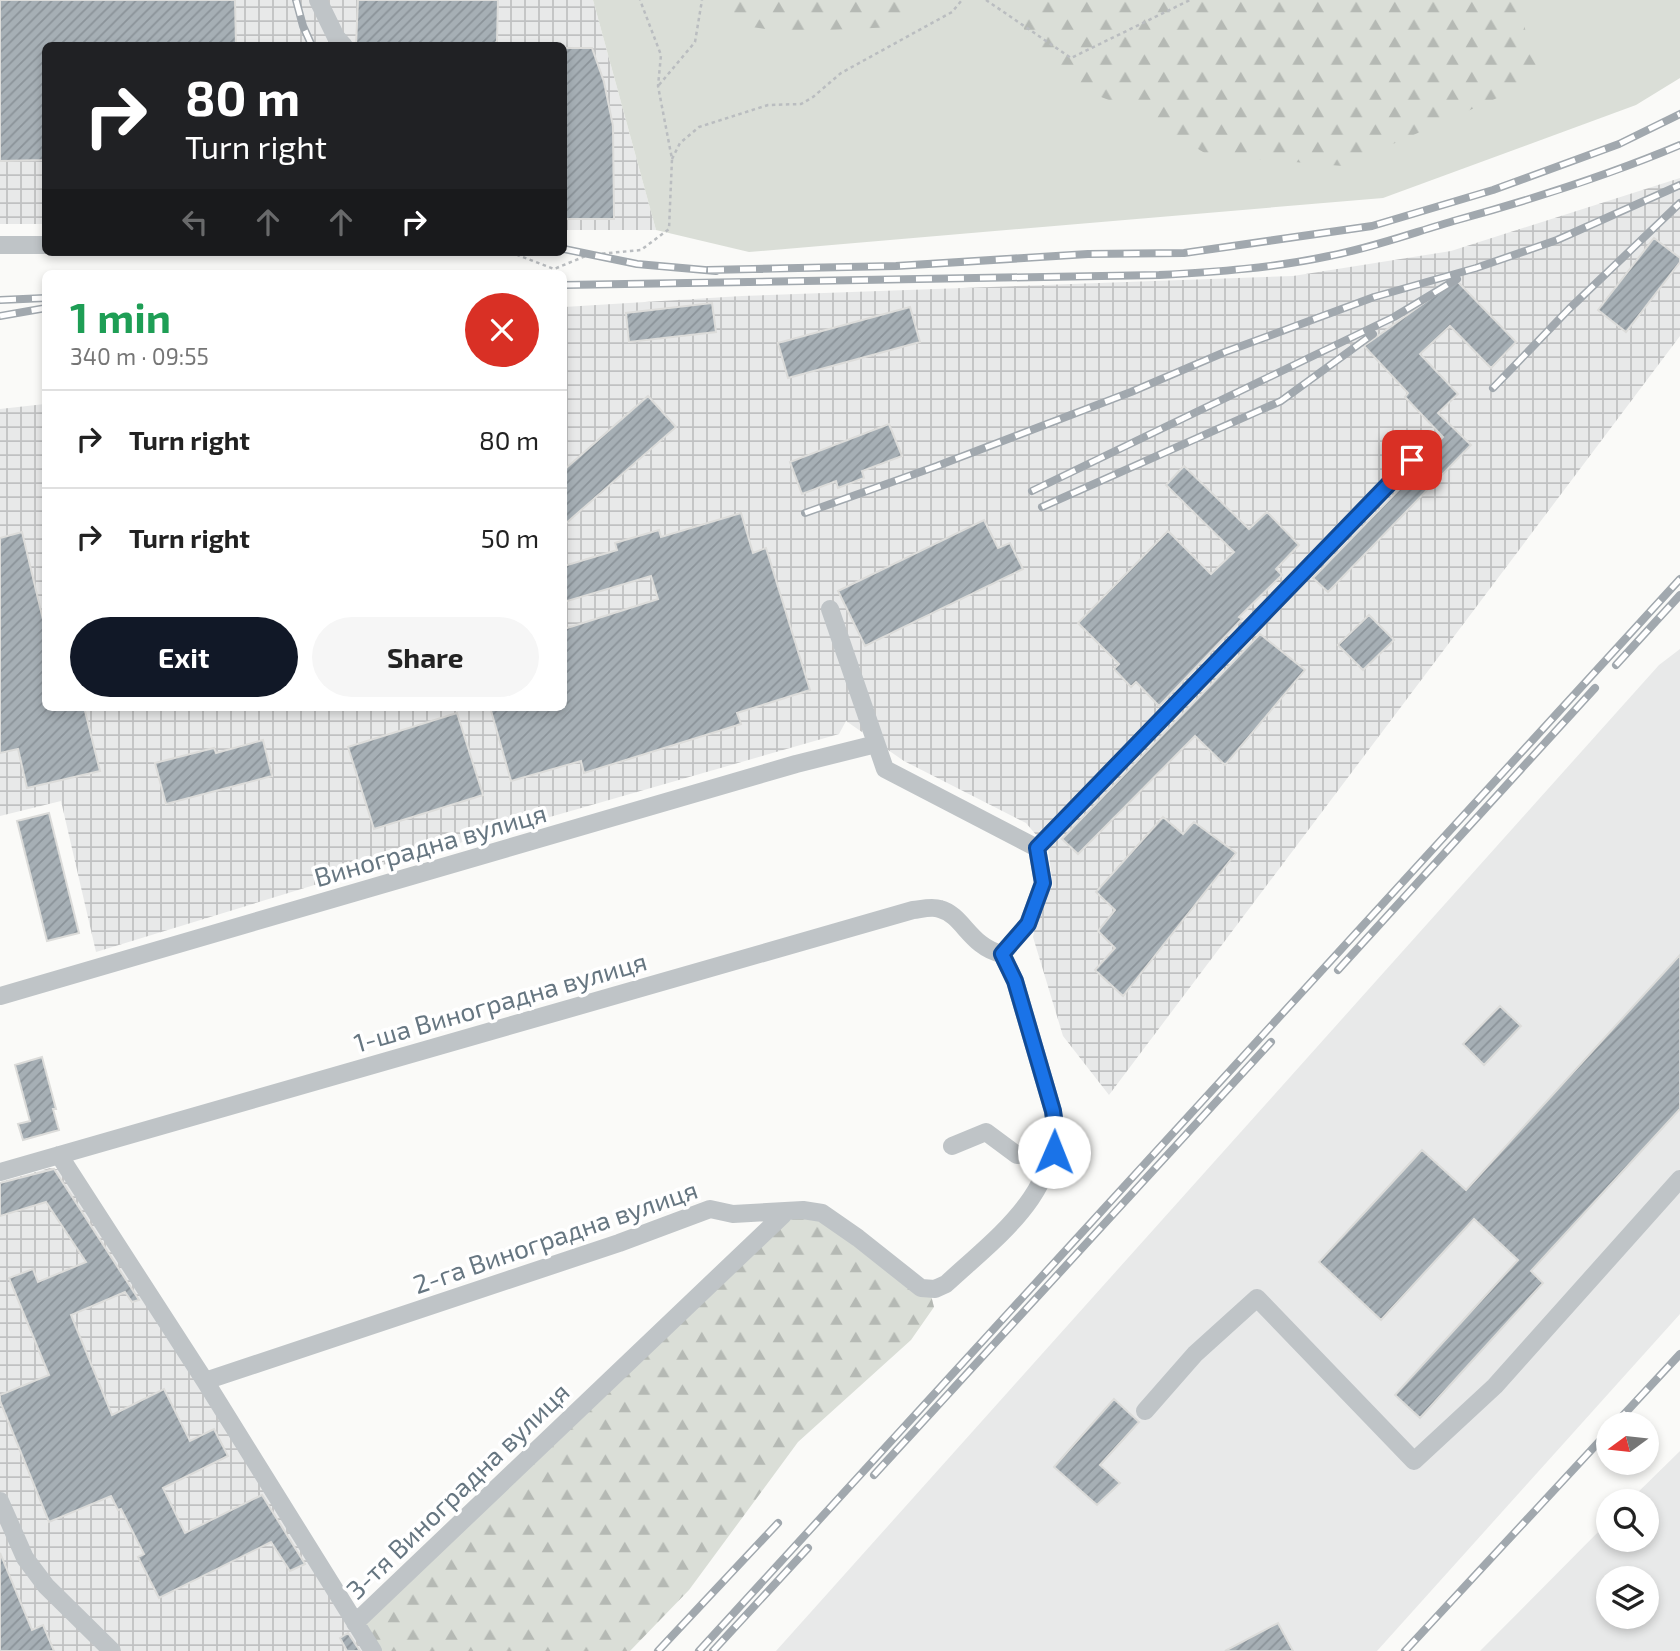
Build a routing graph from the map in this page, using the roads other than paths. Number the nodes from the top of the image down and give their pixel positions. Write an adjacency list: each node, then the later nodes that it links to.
1 (318, 0): 2 (street)
2 (340, 42)
3 (0, 245): 4 (street)
4 (42, 245)
5 (1412, 460): 8 (street)
6 (830, 610): 7 (street)
7 (876, 744): 8 (street); 10 (street, Виноградна вулиця)
8 (1037, 848): 9 (street)
9 (1002, 954): 12 (street, 2-га Виноградна вулиця); 13 (street, 1-ша Виноградна вулиця)
10 (0, 996)
11 (952, 1146): 12 (street)
12 (1054, 1152): 17 (street, 2-га Виноградна вулиця)
13 (59, 1154): 14 (street, 1-ша Виноградна вулиця); 17 (street, 3-тя Виноградна вулиця)
14 (0, 1172)
15 (1680, 1178): 18 (street)
16 (783, 1216): 20 (street, 3-тя Виноградна вулиця)
17 (205, 1381): 20 (street, 3-тя Виноградна вулиця)
18 (1145, 1411)
19 (0, 1501): 21 (street)
20 (355, 1623): 22 (street)
21 (112, 1651)
22 (373, 1651)

